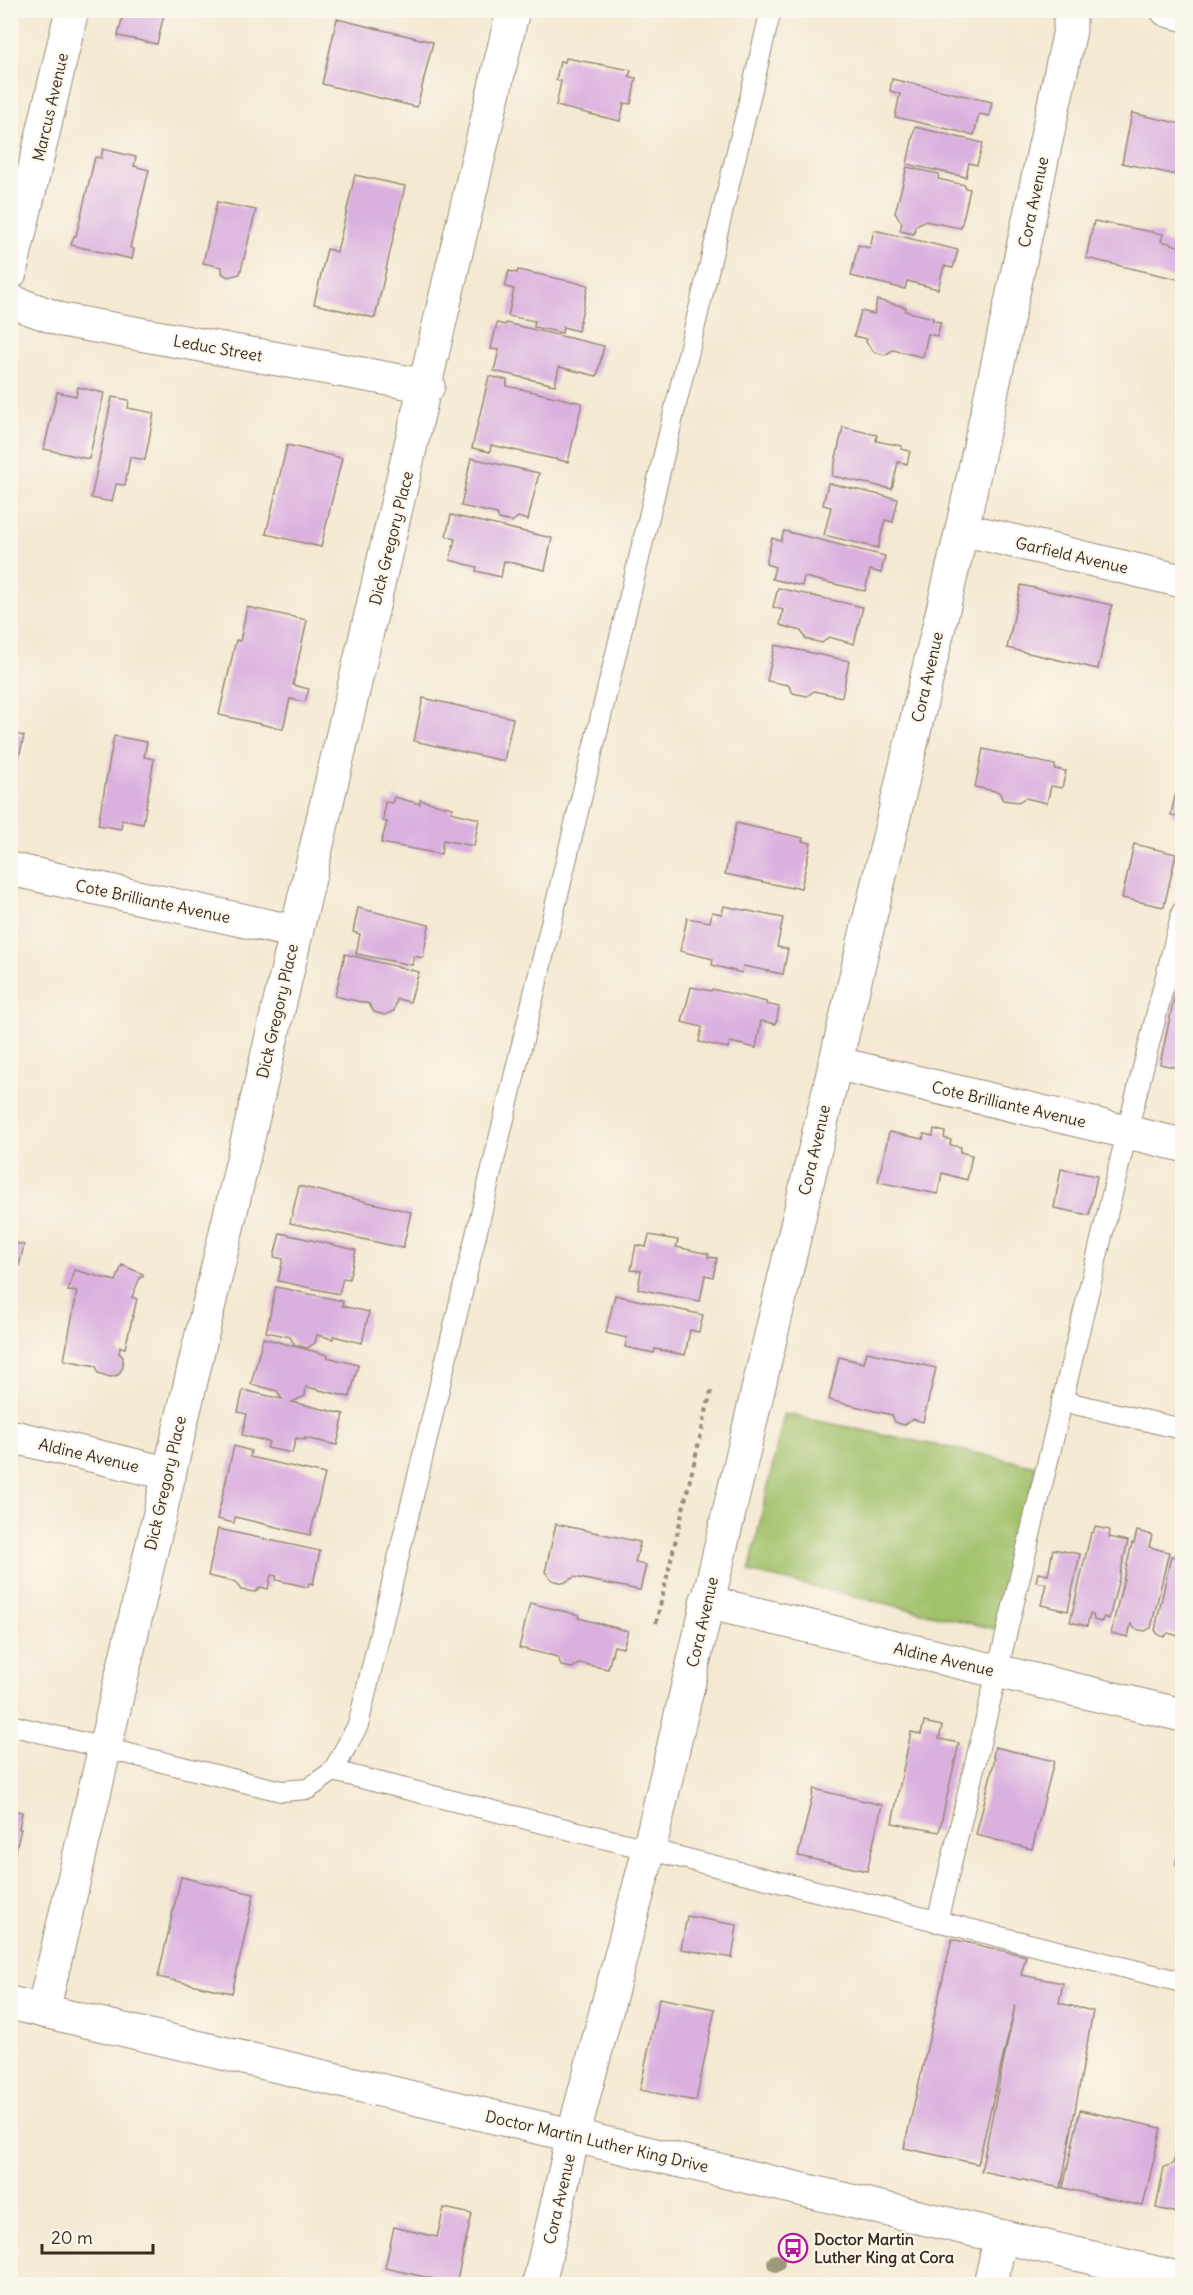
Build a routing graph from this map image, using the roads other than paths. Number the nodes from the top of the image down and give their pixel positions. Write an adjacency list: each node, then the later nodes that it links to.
1 (72, 10): 7 (street, Marcus Avenue)
2 (513, 10): 9 (street, Dick Gregory Place)
3 (771, 10): 27 (lane)
4 (1070, 10): 10 (street, Cora Avenue)
5 (1167, 10): 6 (street)
6 (1182, 14)
7 (10, 273)
8 (10, 301): 9 (street, Leduc Street)
9 (428, 386): 14 (street, Dick Gregory Place)
10 (962, 529): 11 (street, Garfield Avenue); 15 (street, Cora Avenue)
11 (1182, 581)
12 (10, 869): 14 (street, Cote Brilliante Avenue)
13 (1182, 912): 16 (lane)
14 (296, 932): 21 (street, Dick Gregory Place)
15 (835, 1063): 16 (street, Cote Brilliante Avenue); 22 (street, Cora Avenue)
16 (1127, 1132): 17 (street, Cote Brilliante Avenue); 18 (lane)
17 (1182, 1145)
18 (1062, 1401): 19 (lane); 23 (lane)
19 (1182, 1429)
20 (10, 1436): 21 (street, Aldine Avenue)
21 (167, 1473): 26 (street, Dick Gregory Place)
22 (706, 1602): 23 (street, Aldine Avenue); 28 (street, Cora Avenue)
23 (997, 1672): 24 (street, Aldine Avenue); 29 (lane)
24 (1182, 1715)
25 (10, 1725): 26 (lane)
26 (104, 1748): 27 (lane); 32 (street, Dick Gregory Place)
27 (333, 1771): 28 (lane)
28 (649, 1850): 29 (lane); 33 (street, Cora Avenue)
29 (937, 1922): 30 (lane)
30 (1182, 1982)
31 (10, 2003): 32 (street, Doctor Martin Luther King Drive)
32 (43, 2011): 33 (street, Doctor Martin Luther King Drive)
33 (573, 2136): 34 (street, Doctor Martin Luther King Drive); 36 (street, Cora Avenue)
34 (1001, 2237): 35 (street, Doctor Martin Luther King Drive); 37 (street)
35 (1182, 2279)
36 (538, 2284)
37 (990, 2284)

